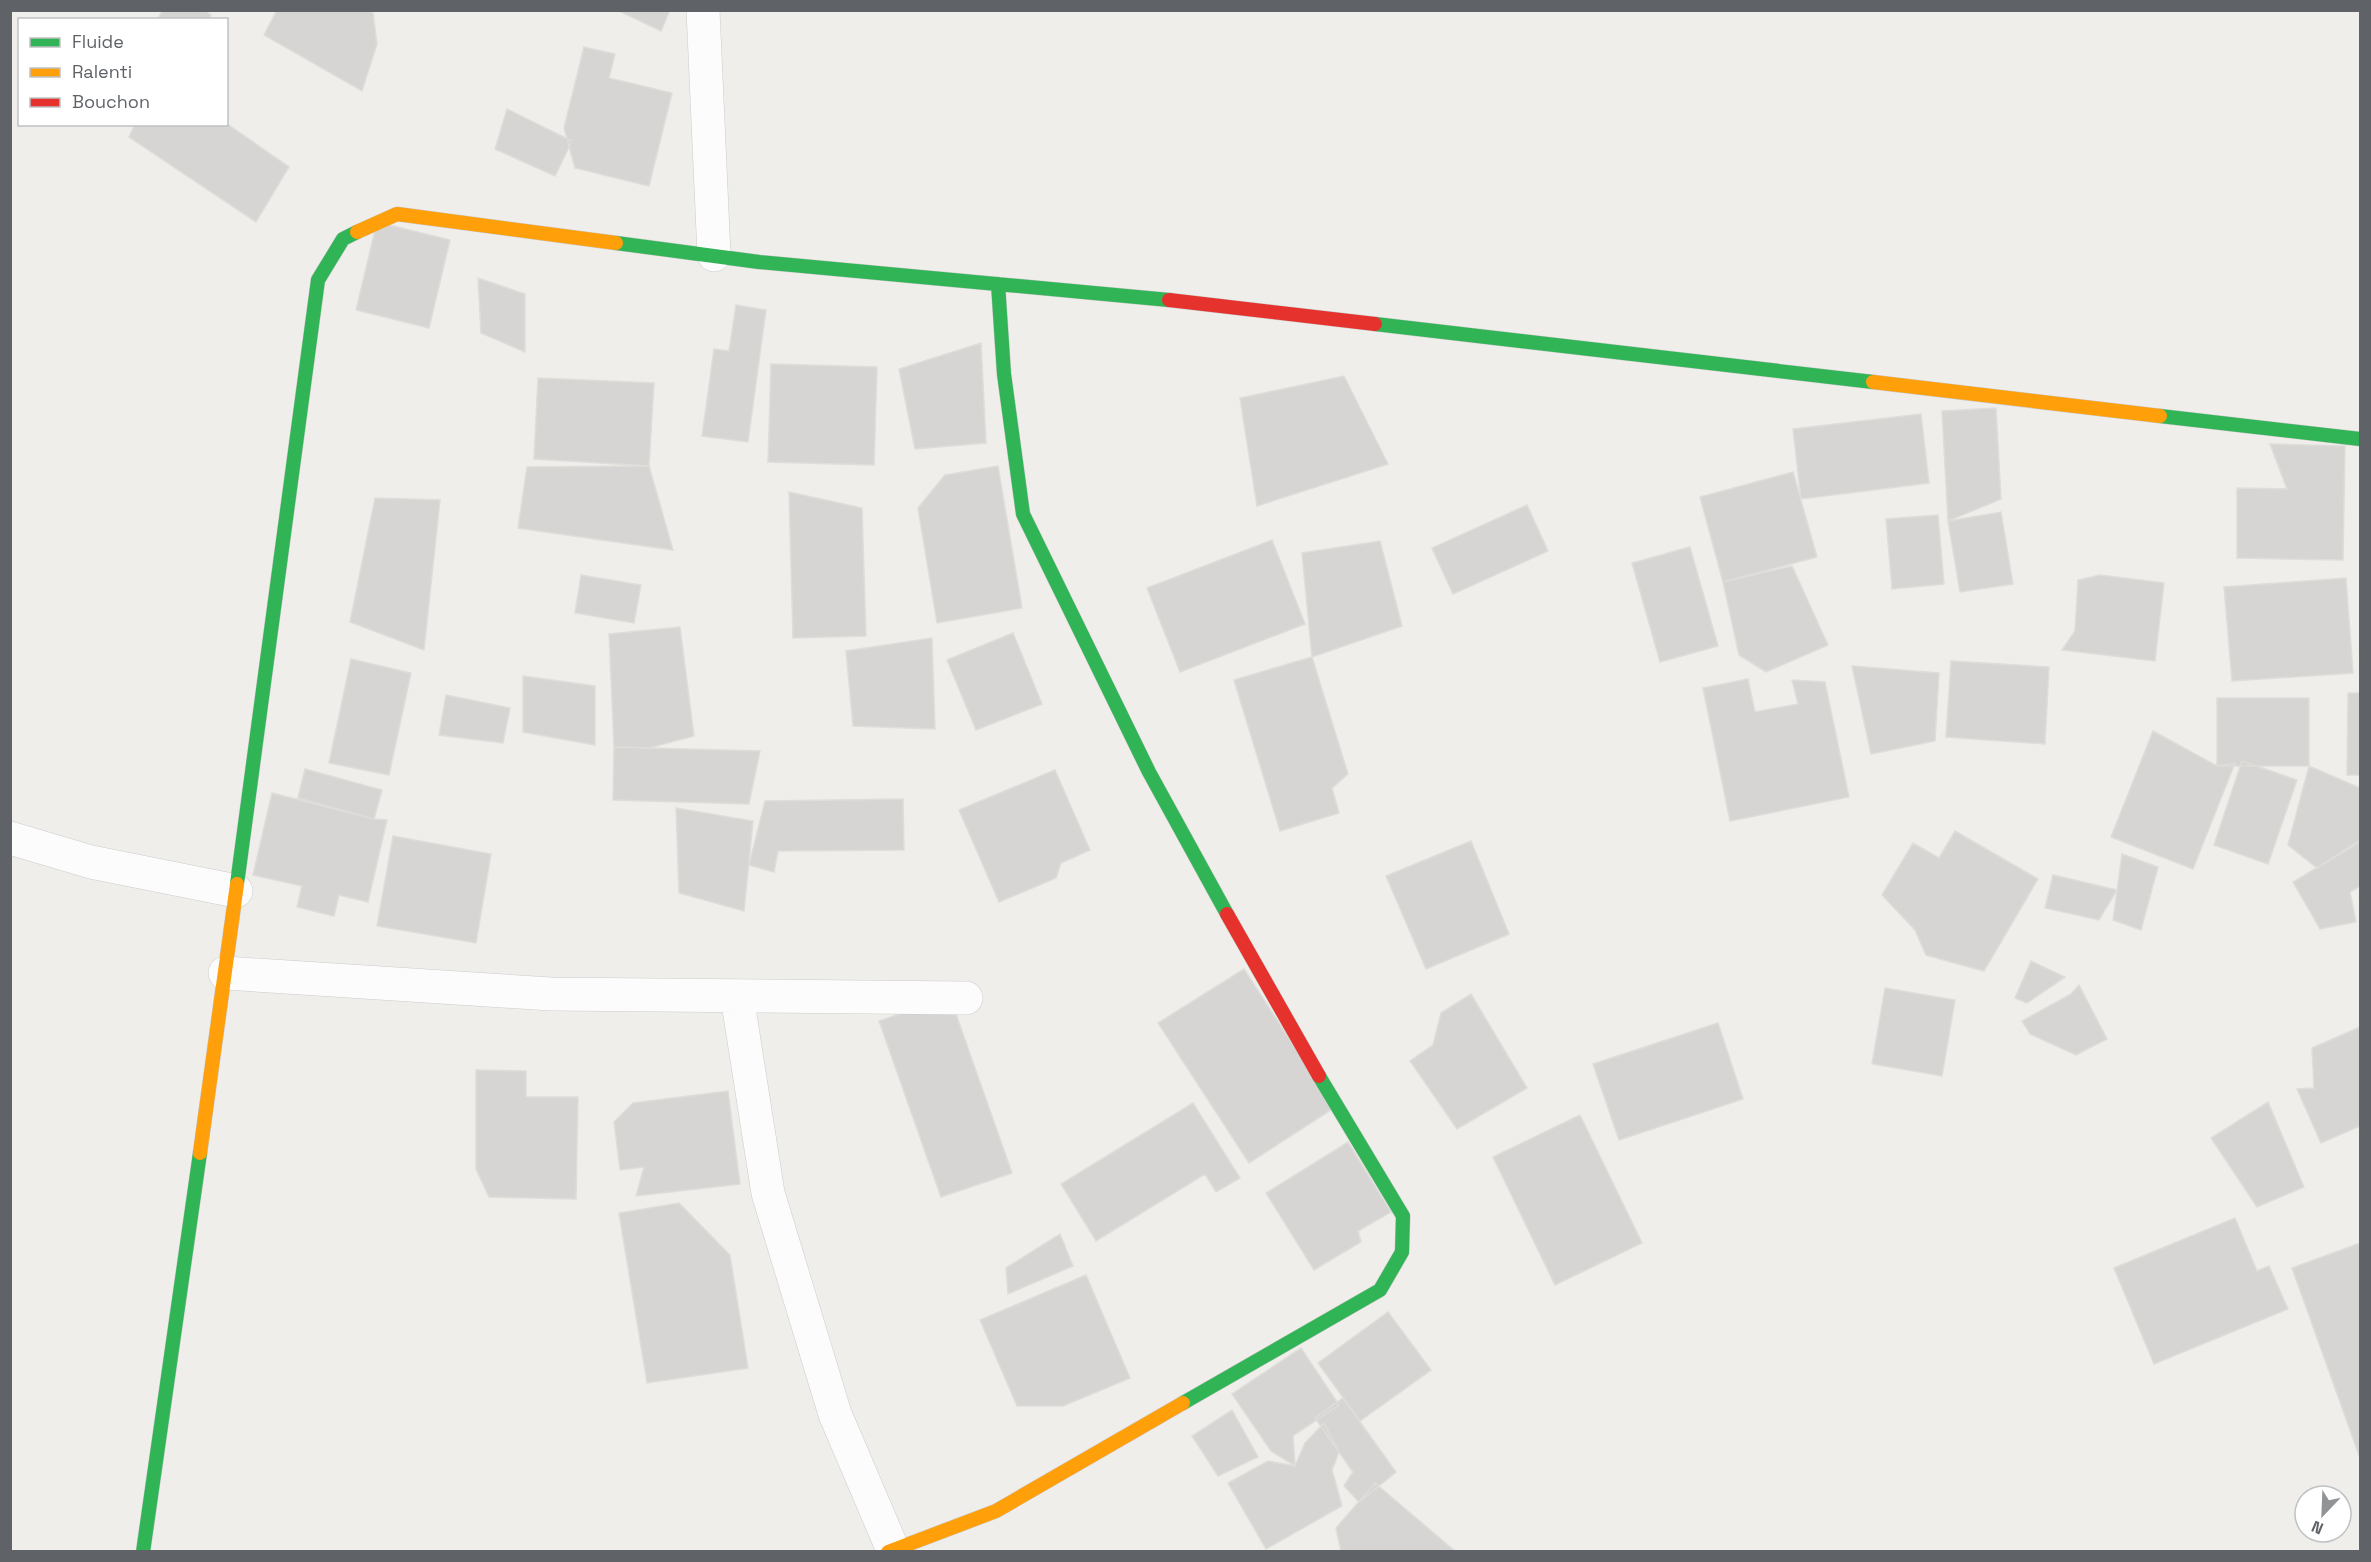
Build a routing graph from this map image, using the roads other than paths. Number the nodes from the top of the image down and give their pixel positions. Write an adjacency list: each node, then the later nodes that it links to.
1 (703, 10): 2 (street)
2 (714, 255): 3 (street); 6 (street)
3 (998, 284): 4 (street); 11 (street)
4 (2361, 439)
5 (10, 838): 6 (street)
6 (236, 891): 7 (street)
7 (225, 973): 8 (street); 10 (street)
8 (737, 996): 9 (street); 11 (street)
9 (966, 998)
10 (143, 1551)
11 (891, 1551)

